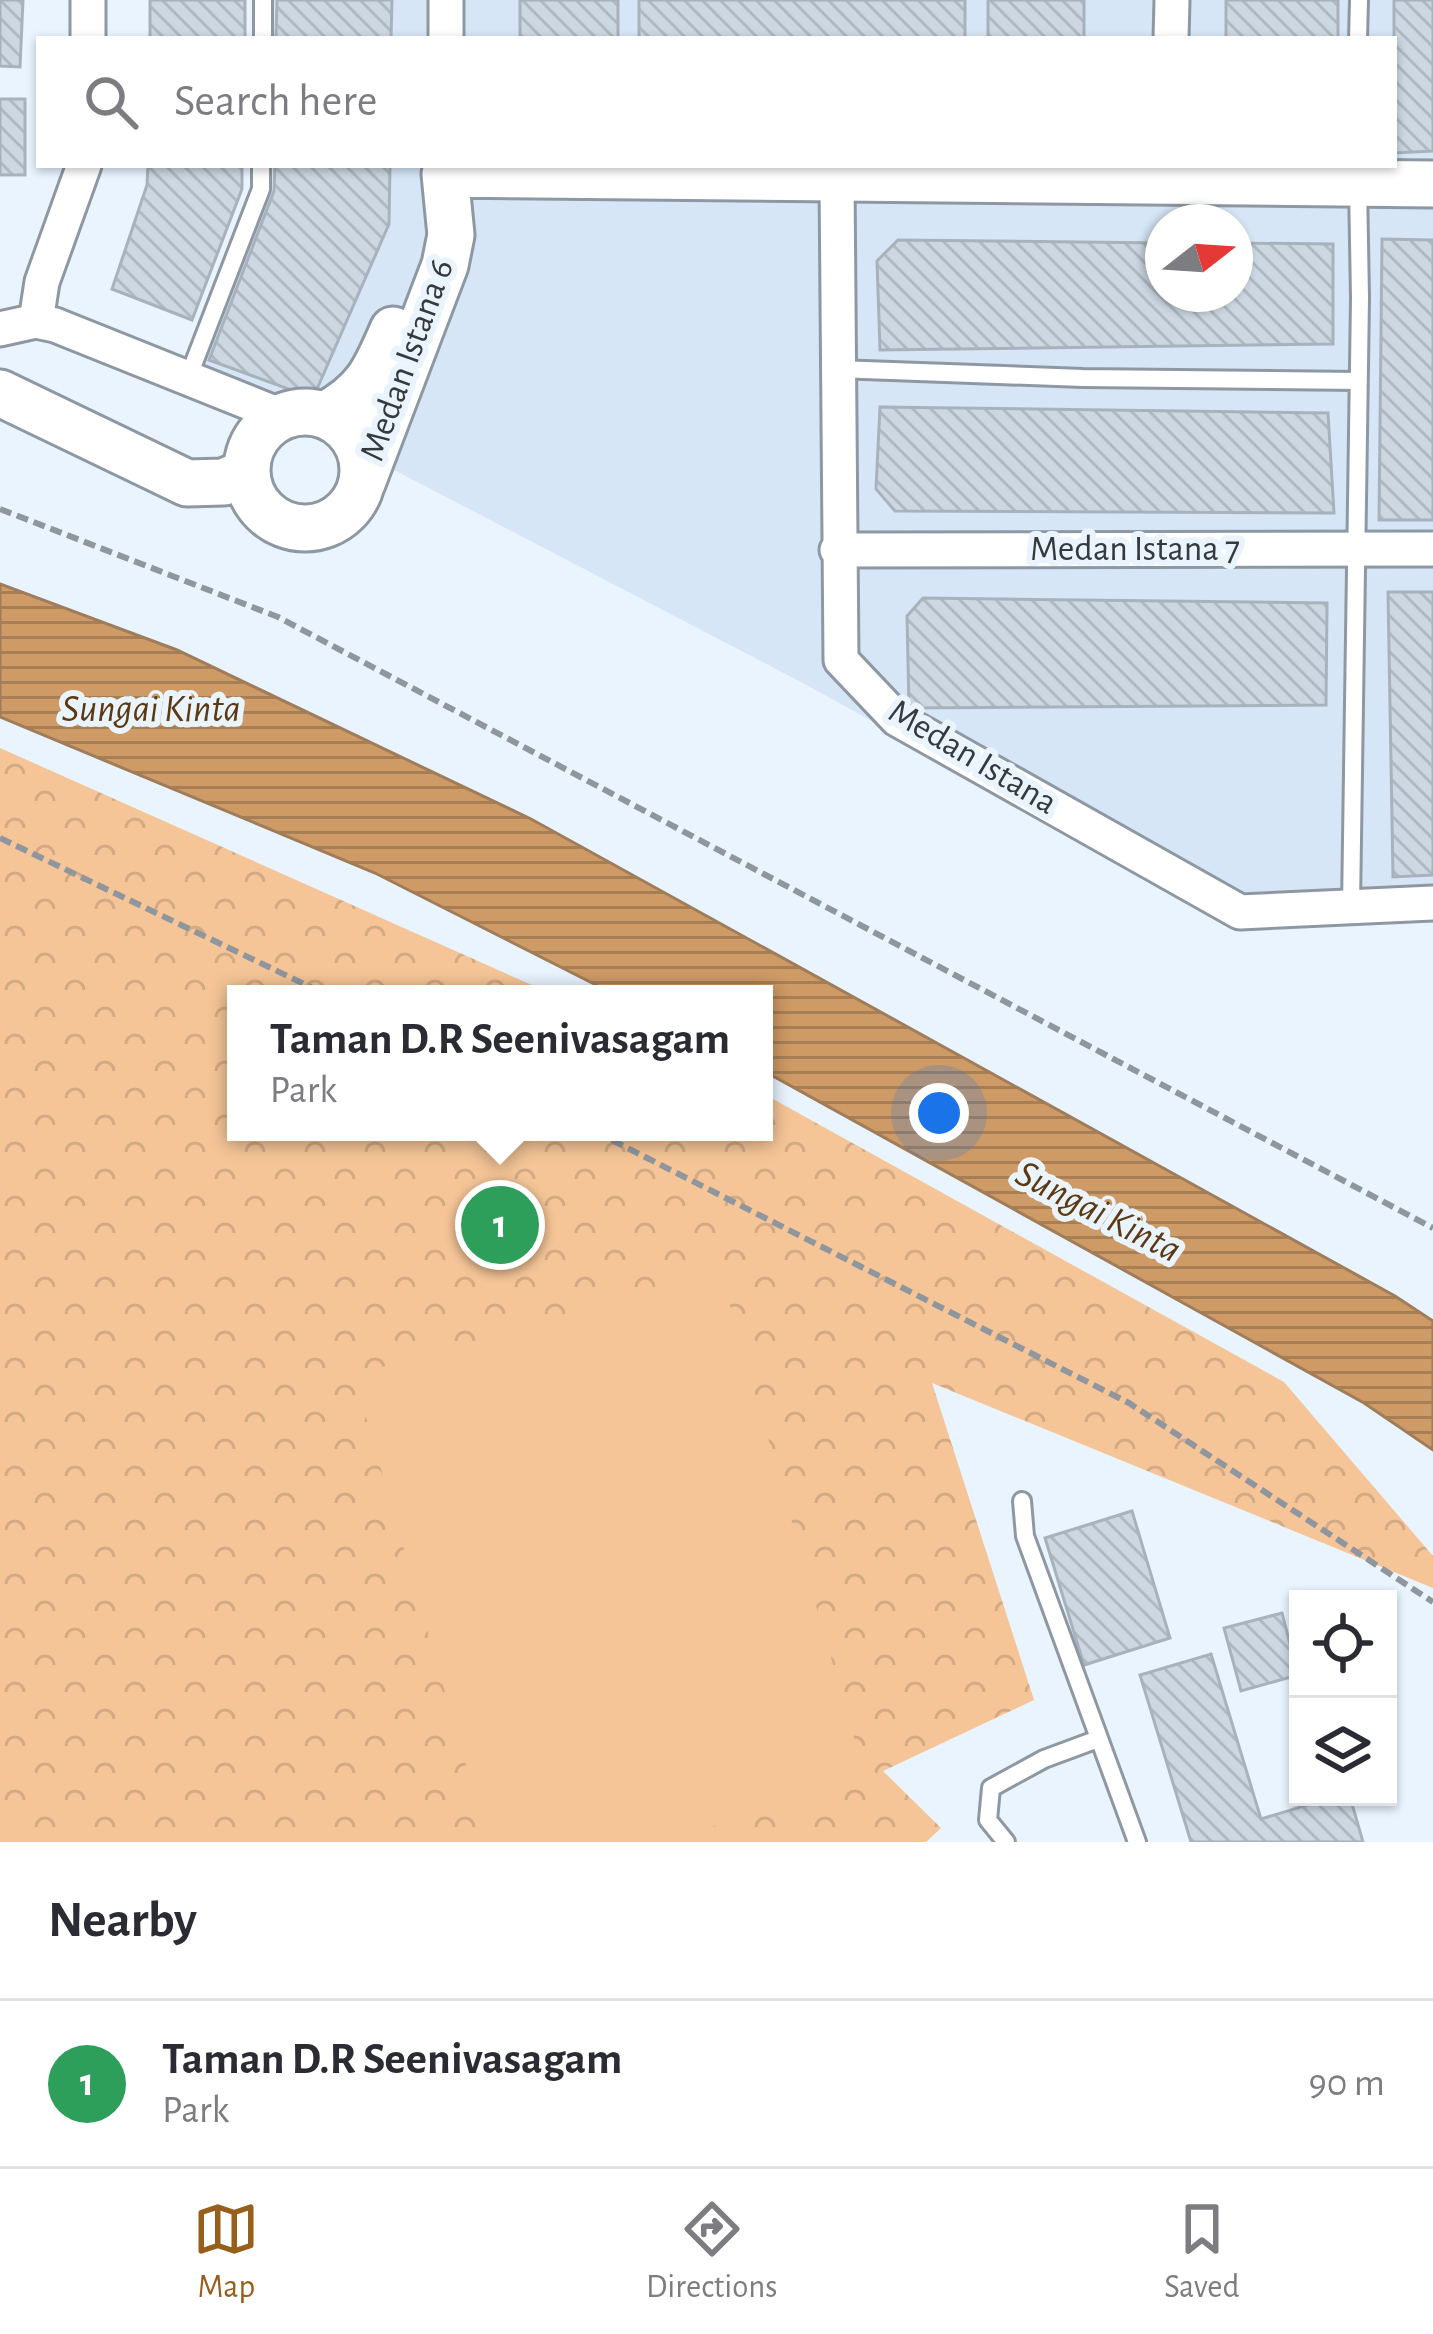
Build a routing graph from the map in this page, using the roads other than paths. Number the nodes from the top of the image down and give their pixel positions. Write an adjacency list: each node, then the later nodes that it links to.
1 (88, 0): 6 (street)
2 (263, 0): 7 (lane)
3 (446, 0): 8 (street)
4 (1172, 0): 9 (street)
5 (1359, 0): 10 (lane)
6 (88, 36)
7 (263, 36)
8 (446, 36)
9 (1171, 36)
10 (1358, 36)
11 (82, 168): 18 (street)
12 (261, 168): 21 (lane)
13 (446, 170): 16 (street); 24 (street); 27 (street, Medan Istana 6)
14 (1169, 174): 15 (street); 16 (street)
15 (1358, 175): 17 (street); 22 (lane)
16 (837, 179): 20 (street, Medan Istana)
17 (1433, 184)
18 (36, 321): 19 (street); 21 (street)
19 (0, 329)
20 (836, 369): 22 (lane); 31 (street, Medan Istana)
21 (188, 378): 24 (street)
22 (1358, 381): 29 (lane)
23 (0, 393): 25 (street)
24 (304, 416): 26 (street); 27 (street)
25 (91, 438): 26 (street); 28 (street)
26 (247, 472): 28 (street)
27 (362, 483): 28 (street)
28 (274, 520)
29 (1354, 549): 30 (street, Medan Istana 7); 31 (street, Medan Istana 7); 33 (lane)
30 (1433, 549)
31 (837, 550): 33 (street, Medan Istana)
32 (1433, 903): 33 (street, Medan Istana)
33 (1351, 907)
34 (1022, 1501): 35 (lane)
35 (1098, 1739): 36 (lane); 37 (lane)
36 (1006, 1842)
37 (1137, 1842)

